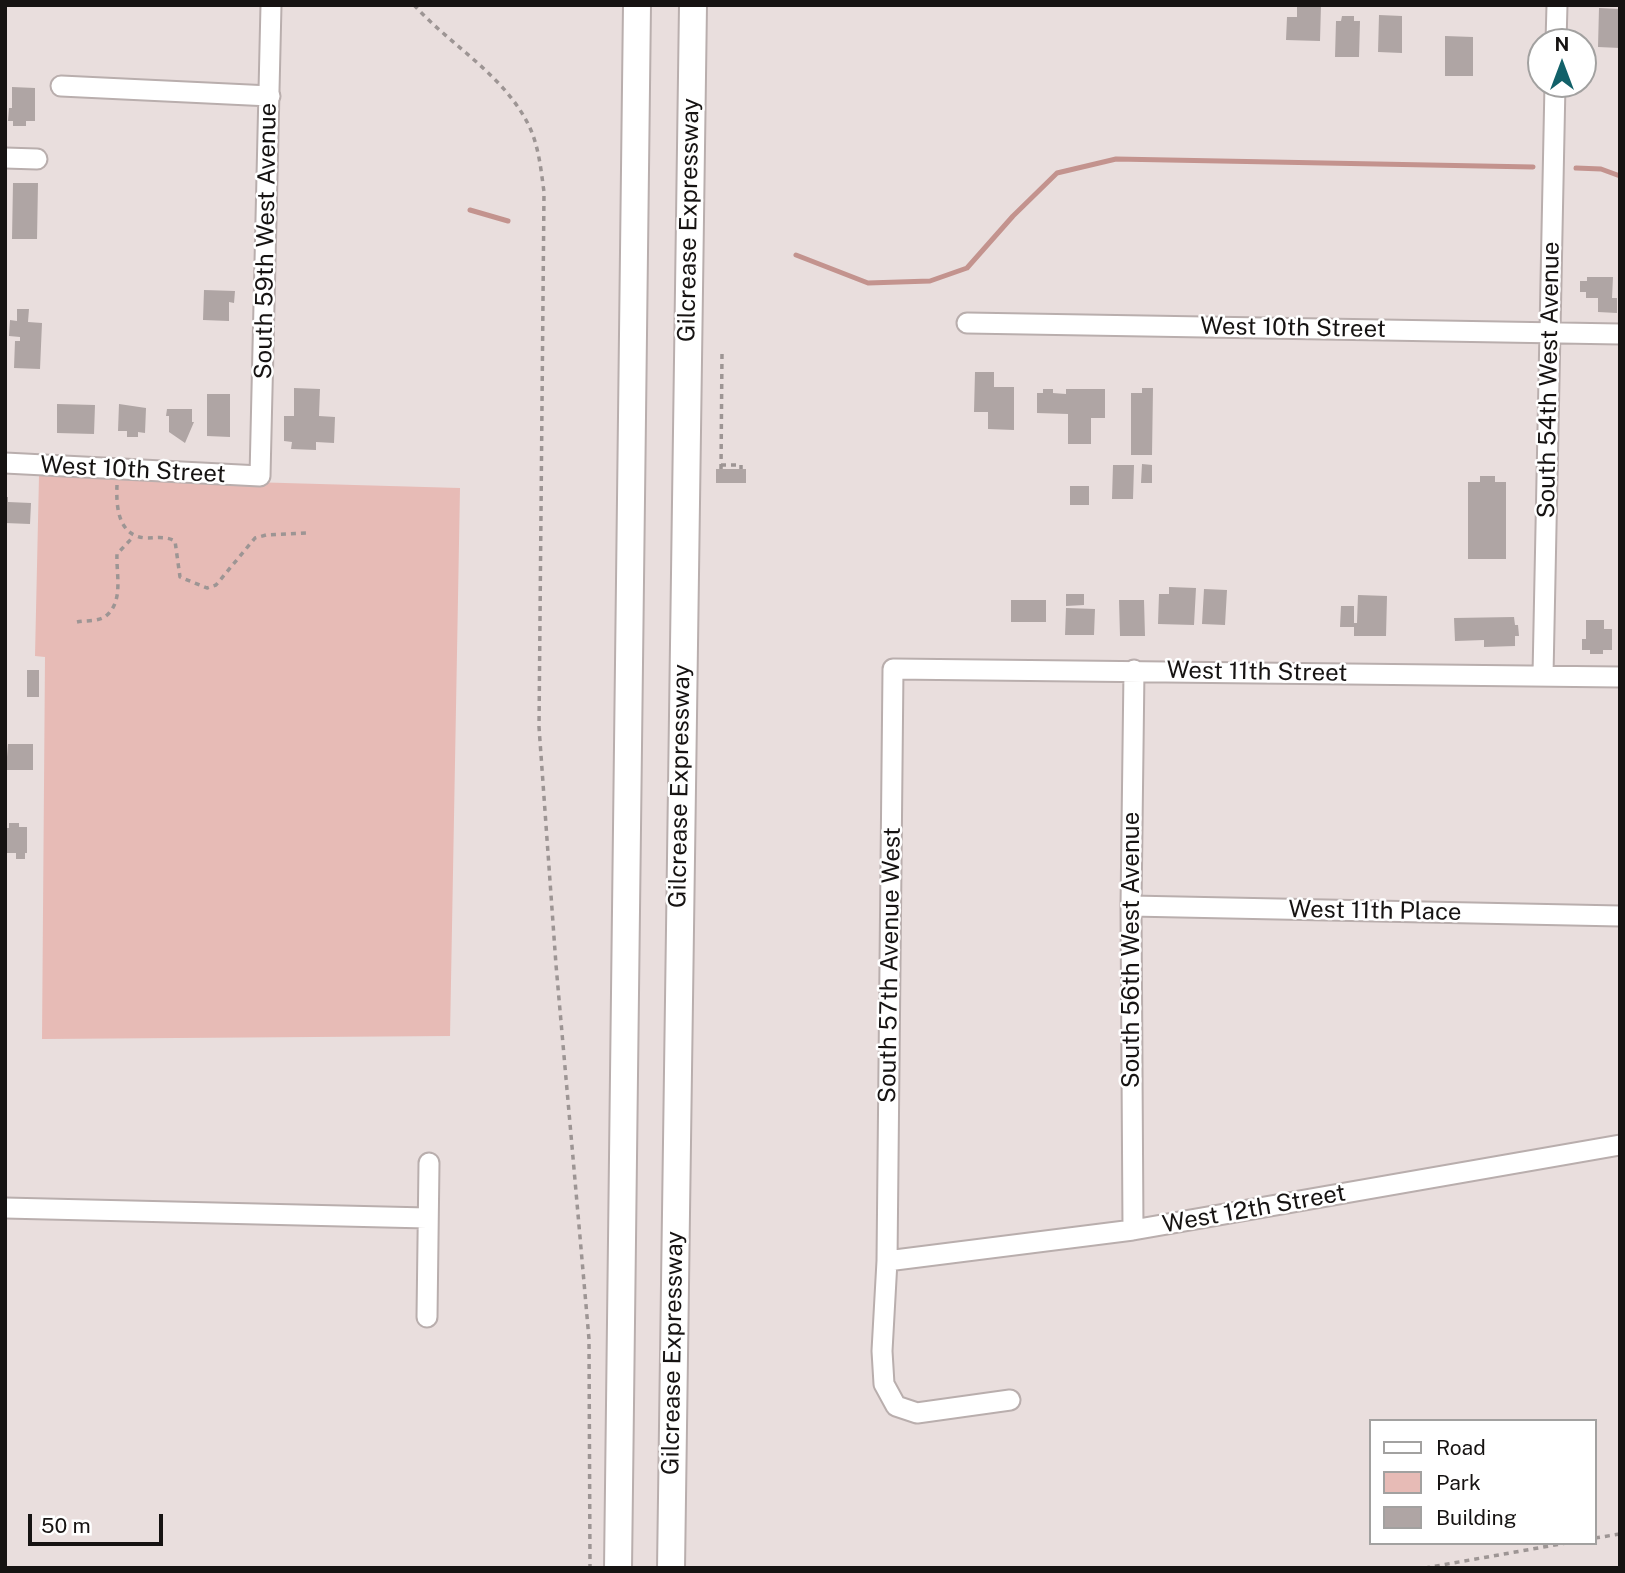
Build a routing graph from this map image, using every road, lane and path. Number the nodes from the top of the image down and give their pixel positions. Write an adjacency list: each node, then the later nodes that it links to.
1 (271, 5): 8 (street, South 59th West Avenue)
2 (414, 5): 40 (path)
3 (637, 5): 41 (highway)
4 (693, 5): 42 (highway, Gilcrease Expressway)
5 (1557, 5): 6 (street)
6 (1556, 28)
7 (61, 86): 8 (street)
8 (270, 96): 19 (street, South 59th West Avenue)
9 (1555, 98): 13 (street, South 54th West Avenue)
10 (5, 158): 11 (street)
11 (37, 159)
12 (967, 323): 13 (street, West 10th Street)
13 (1550, 333): 14 (street, West 10th Street); 25 (street, South 54th West Avenue)
14 (1620, 334)
15 (722, 353): 18 (path)
16 (5, 463): 17 (street, West 10th Street)
17 (118, 469): 19 (street, West 10th Street); 21 (path)
18 (741, 469)
19 (260, 476)
20 (308, 533): 21 (path)
21 (134, 536): 22 (path)
22 (77, 622)
23 (894, 669): 24 (street, West 11th Street); 34 (street, South 57th Avenue West)
24 (1134, 670): 25 (street, West 11th Street); 27 (street, South 56th West Avenue)
25 (1543, 675): 26 (street, West 11th Street)
26 (1620, 677)
27 (1131, 906): 28 (street, West 11th Place); 33 (street, South 56th West Avenue)
28 (1620, 916)
29 (1620, 1145): 33 (street, West 12th Street)
30 (429, 1163): 32 (street)
31 (5, 1208): 32 (street)
32 (427, 1217): 35 (street)
33 (1133, 1230): 34 (street, West 12th Street)
34 (887, 1261): 36 (street, South 57th Avenue West)
35 (427, 1317)
36 (1010, 1400)
37 (1620, 1534): 38 (path)
38 (1597, 1538)
39 (1555, 1545): 43 (path)
40 (590, 1568)
41 (618, 1568)
42 (671, 1568)
43 (1424, 1568)

